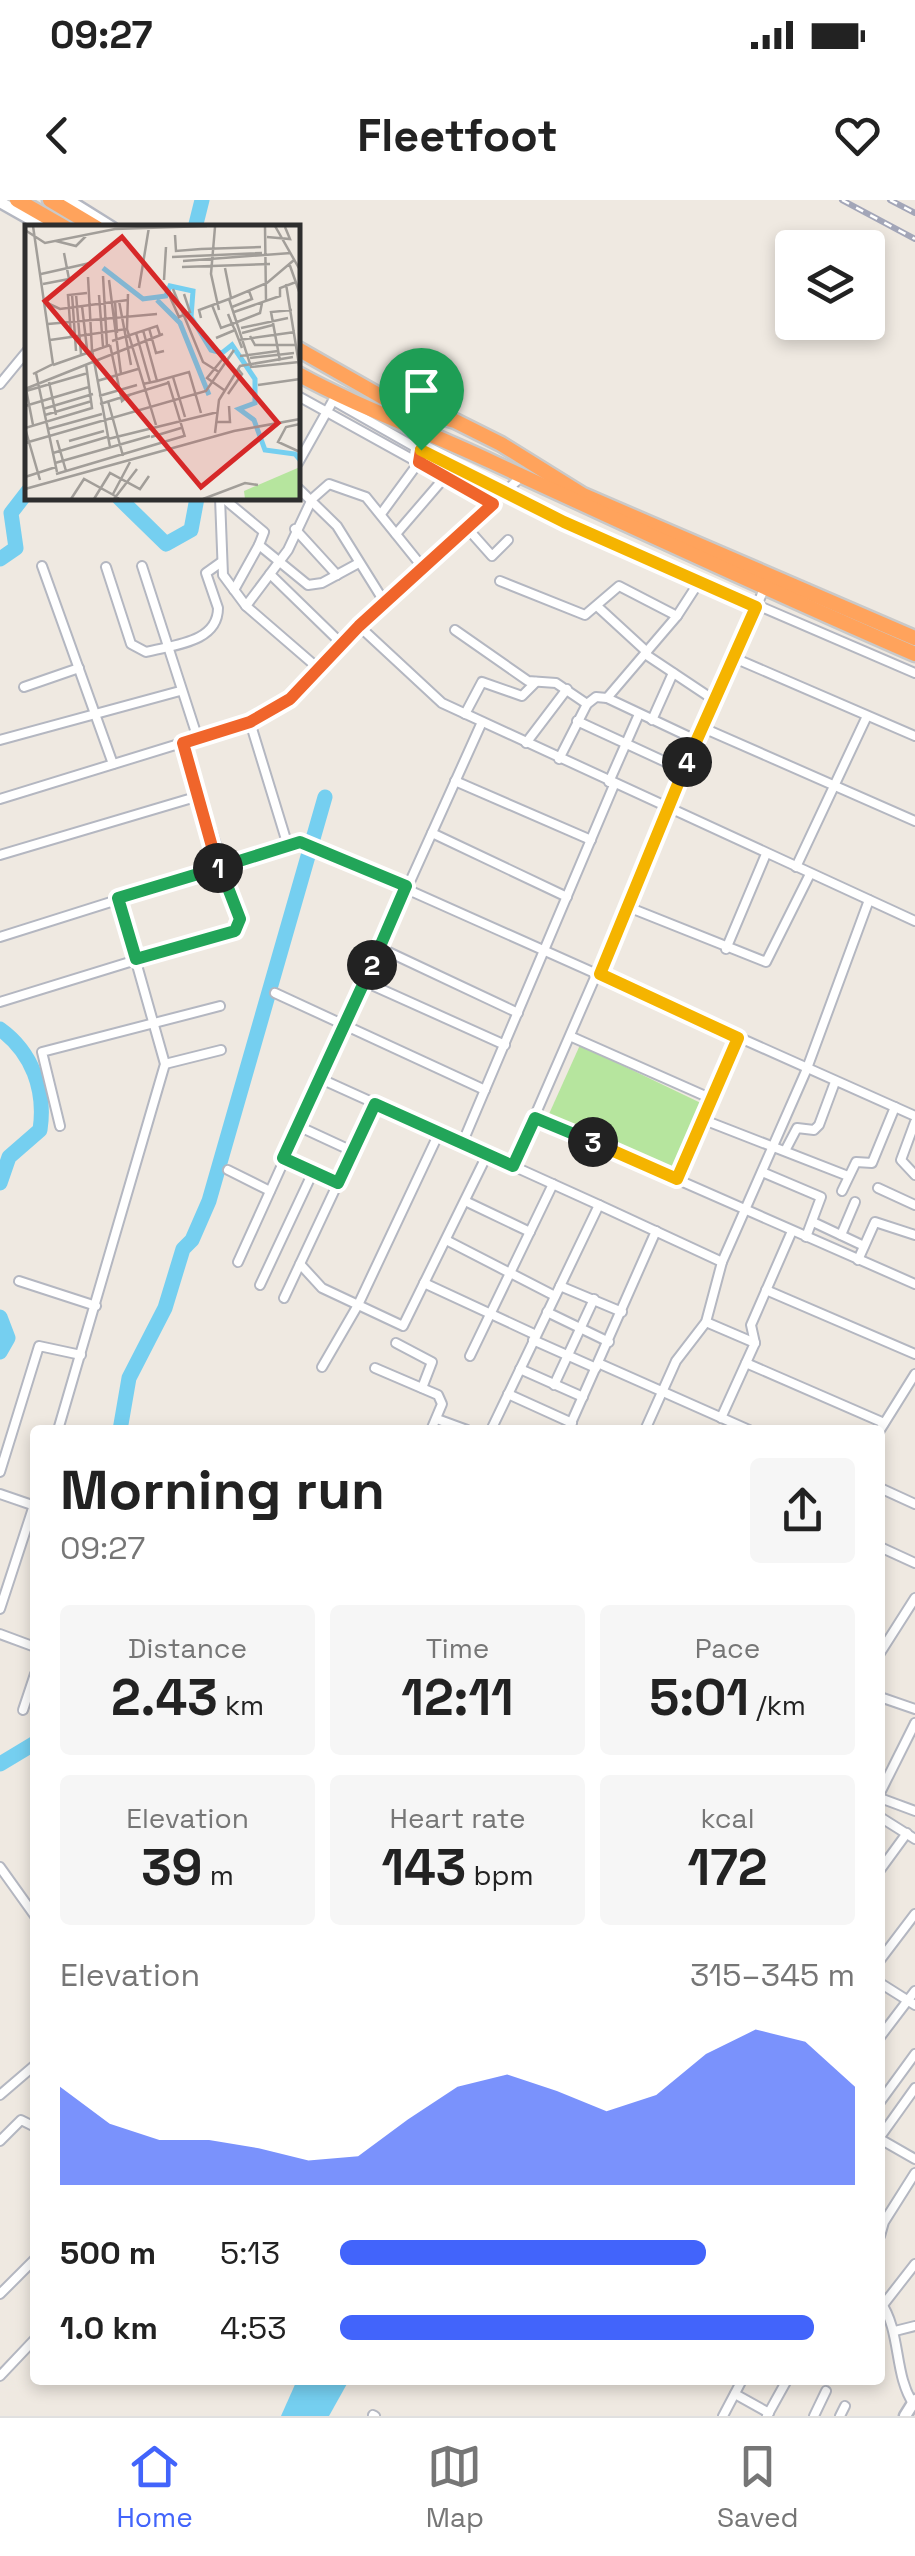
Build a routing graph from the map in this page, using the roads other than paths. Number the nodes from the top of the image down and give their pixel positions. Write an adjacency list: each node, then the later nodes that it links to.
1 (17, 200): 6 (highway)
2 (50, 200): 7 (highway)
3 (68, 200): 8 (street)
4 (0, 202): 5 (street)
5 (41, 225)
6 (61, 225)
7 (92, 225)
8 (108, 225)
9 (300, 349): 55 (highway)
10 (25, 354): 12 (street)
11 (300, 375): 14 (highway)
12 (0, 384)
13 (300, 397): 15 (street)
14 (335, 398): 15 (street); 18 (street); 22 (highway)
15 (327, 412): 17 (street); 20 (street)
16 (300, 441): 17 (street)
17 (309, 443): 19 (street)
18 (421, 450): 20 (street); 24 (street)
19 (300, 459)
20 (419, 462): 21 (street); 29 (street)
21 (446, 477): 28 (street); 32 (street)
22 (521, 478): 24 (street); 46 (highway)
23 (300, 490): 25 (street)
24 (507, 491): 28 (street); 45 (street)
25 (312, 499): 29 (street); 30 (street); 37 (street)
26 (221, 500): 35 (street)
27 (224, 500): 34 (street)
28 (493, 504): 31 (street)
29 (381, 514): 32 (street)
30 (296, 529): 36 (street); 43 (street)
31 (468, 529): 33 (street); 41 (street)
32 (396, 534): 41 (street)
33 (508, 540)
34 (258, 545): 36 (street); 47 (street)
35 (220, 563): 47 (street); 57 (street)
36 (278, 563): 42 (street); 43 (street)
37 (356, 564): 43 (street); 48 (street)
38 (42, 566): 61 (street)
39 (142, 566): 57 (street)
40 (106, 567): 57 (street)
41 (424, 568): 48 (street)
42 (270, 574): 49 (street); 56 (street)
43 (337, 574)
44 (500, 581): 50 (street)
45 (699, 582): 51 (street); 52 (street)
46 (764, 589): 51 (street); 59 (highway)
47 (234, 590): 49 (street)
48 (385, 603): 53 (street)
49 (246, 606): 62 (street)
50 (598, 606): 52 (street); 58 (street)
51 (756, 607): 60 (street); 64 (street)
52 (677, 616): 58 (street)
53 (359, 626): 56 (street); 73 (street)
54 (455, 630): 65 (street)
55 (915, 638)
56 (342, 644): 62 (street)
57 (166, 646): 68 (street)
58 (646, 653): 63 (street); 69 (street)
59 (915, 654)
60 (732, 658): 70 (street); 75 (street)
61 (79, 668): 66 (street); 72 (street)
62 (319, 668): 78 (street)
63 (673, 673): 70 (street); 76 (street)
64 (915, 673)
65 (536, 682): 67 (street); 73 (street)
66 (24, 687)
67 (567, 690): 71 (street); 85 (street)
68 (180, 691): 72 (street); 82 (street)
69 (607, 698): 71 (street); 74 (street)
70 (714, 700): 80 (street)
71 (587, 704): 77 (street)
72 (94, 712): 83 (street); 89 (street)
73 (465, 714): 79 (street)
74 (639, 714): 76 (street); 87 (street)
75 (868, 716): 81 (street); 93 (street)
76 (652, 720): 84 (street)
77 (577, 721): 87 (street); 88 (street)
78 (250, 722): 82 (street); 100 (street)
79 (482, 722): 85 (street); 91 (street)
80 (701, 727): 84 (street); 93 (street)
81 (915, 736)
82 (198, 739): 86 (street)
83 (0, 740)
84 (696, 740): 90 (street)
85 (526, 742): 88 (street)
86 (183, 743): 89 (street); 94 (street)
87 (626, 743): 90 (street); 92 (street)
88 (559, 758): 92 (street)
89 (113, 764): 95 (street)
90 (683, 770): 96 (street)
91 (455, 781): 98 (street); 99 (street)
92 (612, 783): 96 (street); 99 (street)
93 (834, 786): 97 (street); 104 (street)
94 (199, 796): 102 (street); 103 (street)
95 (0, 799)
96 (668, 810): 101 (street); 110 (street)
97 (915, 821)
98 (432, 833): 106 (street); 107 (street)
99 (591, 840): 107 (street)
100 (288, 846): 103 (street); 106 (street)
101 (766, 854): 104 (street); 114 (street)
102 (0, 855)
103 (220, 867): 108 (street); 116 (street)
104 (796, 868): 105 (street)
105 (810, 874): 109 (street); 114 (street)
106 (406, 886): 113 (street); 115 (street)
107 (567, 897): 115 (street)
108 (118, 898): 112 (street); 116 (street)
109 (869, 900): 111 (street); 130 (street)
110 (628, 906): 114 (street); 117 (street)
111 (915, 920)
112 (0, 937)
113 (380, 948): 118 (street); 122 (street)
114 (726, 949)
115 (545, 950): 117 (street); 122 (street)
116 (136, 959): 120 (street); 123 (street)
117 (600, 974): 125 (street); 126 (street)
118 (365, 982): 124 (street); 127 (street)
119 (275, 993): 124 (street)
120 (0, 1002)
121 (220, 1006): 123 (street)
122 (518, 1013): 127 (street)
123 (154, 1021): 129 (street); 140 (street)
124 (346, 1025): 131 (street); 133 (street)
125 (572, 1036): 134 (street); 137 (street)
126 (738, 1038): 130 (street); 134 (street)
127 (505, 1045): 133 (street)
128 (221, 1050): 129 (street)
129 (165, 1064): 190 (street)
130 (806, 1071): 132 (street); 144 (street)
131 (321, 1079): 135 (street); 141 (street)
132 (835, 1082): 136 (street); 145 (street)
133 (485, 1090): 143 (street)
134 (712, 1099): 139 (street)
135 (375, 1104): 142 (street); 146 (street)
136 (895, 1108): 138 (street); 154 (street)
137 (535, 1118): 149 (street); 155 (street)
138 (915, 1119): 153 (street)
139 (704, 1120): 144 (street); 155 (street)
140 (60, 1126)
141 (298, 1126): 146 (street); 148 (street)
142 (439, 1133): 143 (street); 189 (street)
143 (462, 1144): 147 (street)
144 (775, 1146): 145 (street); 152 (street)
145 (786, 1149): 154 (street)
146 (352, 1151): 156 (street)
147 (487, 1155): 149 (street); 161 (street)
148 (283, 1158): 151 (street); 159 (street)
149 (513, 1166): 157 (street)
150 (228, 1170): 159 (street)
151 (314, 1172): 156 (street); 183 (street)
152 (762, 1172): 165 (street); 166 (street)
153 (915, 1175)
154 (848, 1176): 160 (street)
155 (677, 1179): 165 (street)
156 (338, 1183): 178 (street)
157 (552, 1184): 163 (street); 169 (street)
158 (878, 1188): 164 (street)
159 (270, 1191): 176 (street)
160 (842, 1191)
161 (465, 1200): 169 (street); 173 (street)
162 (855, 1202): 170 (street)
163 (599, 1204): 167 (street); 184 (street)
164 (915, 1205)
165 (745, 1210): 168 (street); 177 (street)
166 (813, 1222): 170 (street); 172 (street)
167 (656, 1231): 177 (street); 192 (street)
168 (792, 1231): 172 (street); 185 (street)
169 (530, 1232): 179 (street)
170 (841, 1235): 174 (street)
171 (915, 1235): 174 (street)
172 (806, 1237): 175 (street)
173 (446, 1240): 179 (street); 181 (street)
174 (864, 1246): 175 (street)
175 (858, 1260): 182 (street)
176 (238, 1262)
177 (722, 1262): 194 (street)
178 (300, 1264): 187 (street); 189 (street)
179 (510, 1274): 186 (street); 193 (street)
180 (20, 1282): 190 (street)
181 (424, 1283): 189 (street); 193 (street)
182 (915, 1284)
183 (260, 1285)
184 (560, 1286): 186 (street); 188 (street)
185 (766, 1290): 199 (street); 200 (street)
186 (555, 1296): 191 (street)
187 (284, 1298)
188 (594, 1300): 192 (street); 195 (street)
189 (358, 1305): 206 (street)
190 (96, 1306): 201 (street)
191 (547, 1312): 195 (street); 196 (street)
192 (622, 1312): 197 (street)
193 (491, 1314): 196 (street); 203 (street)
194 (706, 1322): 199 (street); 212 (street)
195 (580, 1328): 197 (street); 202 (street)
196 (534, 1338): 202 (street); 208 (street)
197 (609, 1342): 205 (street)
198 (396, 1343): 211 (street)
199 (755, 1343): 204 (street)
200 (915, 1354)
201 (81, 1355): 217 (street); 227 (street)
202 (568, 1355): 205 (street); 210 (street)
203 (470, 1356)
204 (746, 1362): 215 (street); 225 (street)
205 (597, 1366): 212 (street); 214 (street)
206 (322, 1367)
207 (375, 1368): 211 (street)
208 (520, 1369): 210 (street); 213 (street)
209 (915, 1374): 226 (street)
210 (554, 1385): 214 (street)
211 (422, 1388): 216 (street)
212 (662, 1392): 215 (street); 223 (street)
213 (508, 1394): 220 (street); 221 (street)
214 (582, 1397): 222 (street)
215 (721, 1418): 224 (street)
216 (437, 1419): 218 (street); 219 (street)
217 (60, 1425)
218 (434, 1425)
219 (453, 1425)
220 (493, 1425)
221 (568, 1425)
222 (570, 1425)
223 (647, 1425)
224 (737, 1425)
225 (880, 1425)
226 (883, 1425)
227 (0, 1472)
228 (885, 1490): 231 (street)
229 (0, 1494): 230 (street)
230 (30, 1503)
231 (915, 1504)
232 (30, 1519): 236 (street)
233 (885, 1549): 234 (street)
234 (915, 1563)
235 (915, 1598): 238 (street)
236 (0, 1609)
237 (0, 1634): 239 (street)
238 (885, 1643)
239 (30, 1644)
240 (30, 1688): 243 (street)
241 (885, 1699): 242 (street)
242 (915, 1709)
243 (22, 1710)
244 (915, 1723): 245 (street)
245 (885, 1786)
246 (885, 1798): 247 (street)
247 (915, 1810)
248 (885, 1819): 249 (street)
249 (906, 1833): 250 (street); 251 (street)
250 (915, 1840)
251 (885, 1863)
252 (0, 1867): 253 (street)
253 (30, 1909)
254 (915, 1914): 255 (street)
255 (885, 1953)
256 (885, 1986): 258 (street)
257 (915, 1991): 258 (street)
258 (911, 2002): 259 (street)
259 (885, 2031)
260 (915, 2054): 264 (street)
261 (30, 2069): 263 (street)
262 (915, 2088): 265 (street)
263 (0, 2094)
264 (885, 2095)
265 (911, 2101): 267 (street)
266 (30, 2124): 268 (street)
267 (885, 2133)
268 (0, 2141)
269 (885, 2142): 270 (street)
270 (915, 2159)
271 (915, 2174): 272 (street)
272 (885, 2220)
273 (30, 2264): 275 (street)
274 (915, 2264): 276 (street)
275 (0, 2294)
276 (885, 2299)
277 (885, 2310): 279 (street)
278 (915, 2326): 279 (street)
279 (895, 2332): 288 (street)
280 (30, 2345): 282 (street)
281 (0, 2360): 282 (street)
282 (8, 2368): 283 (street)
283 (0, 2376)
284 (740, 2385): 287 (street)
285 (784, 2385): 290 (street)
286 (826, 2391): 292 (street)
287 (735, 2394): 290 (street); 291 (street)
288 (914, 2403): 294 (street)
289 (845, 2406): 293 (street)
290 (768, 2415)
291 (724, 2416)
292 (814, 2416)
293 (840, 2416)
294 (905, 2416)

